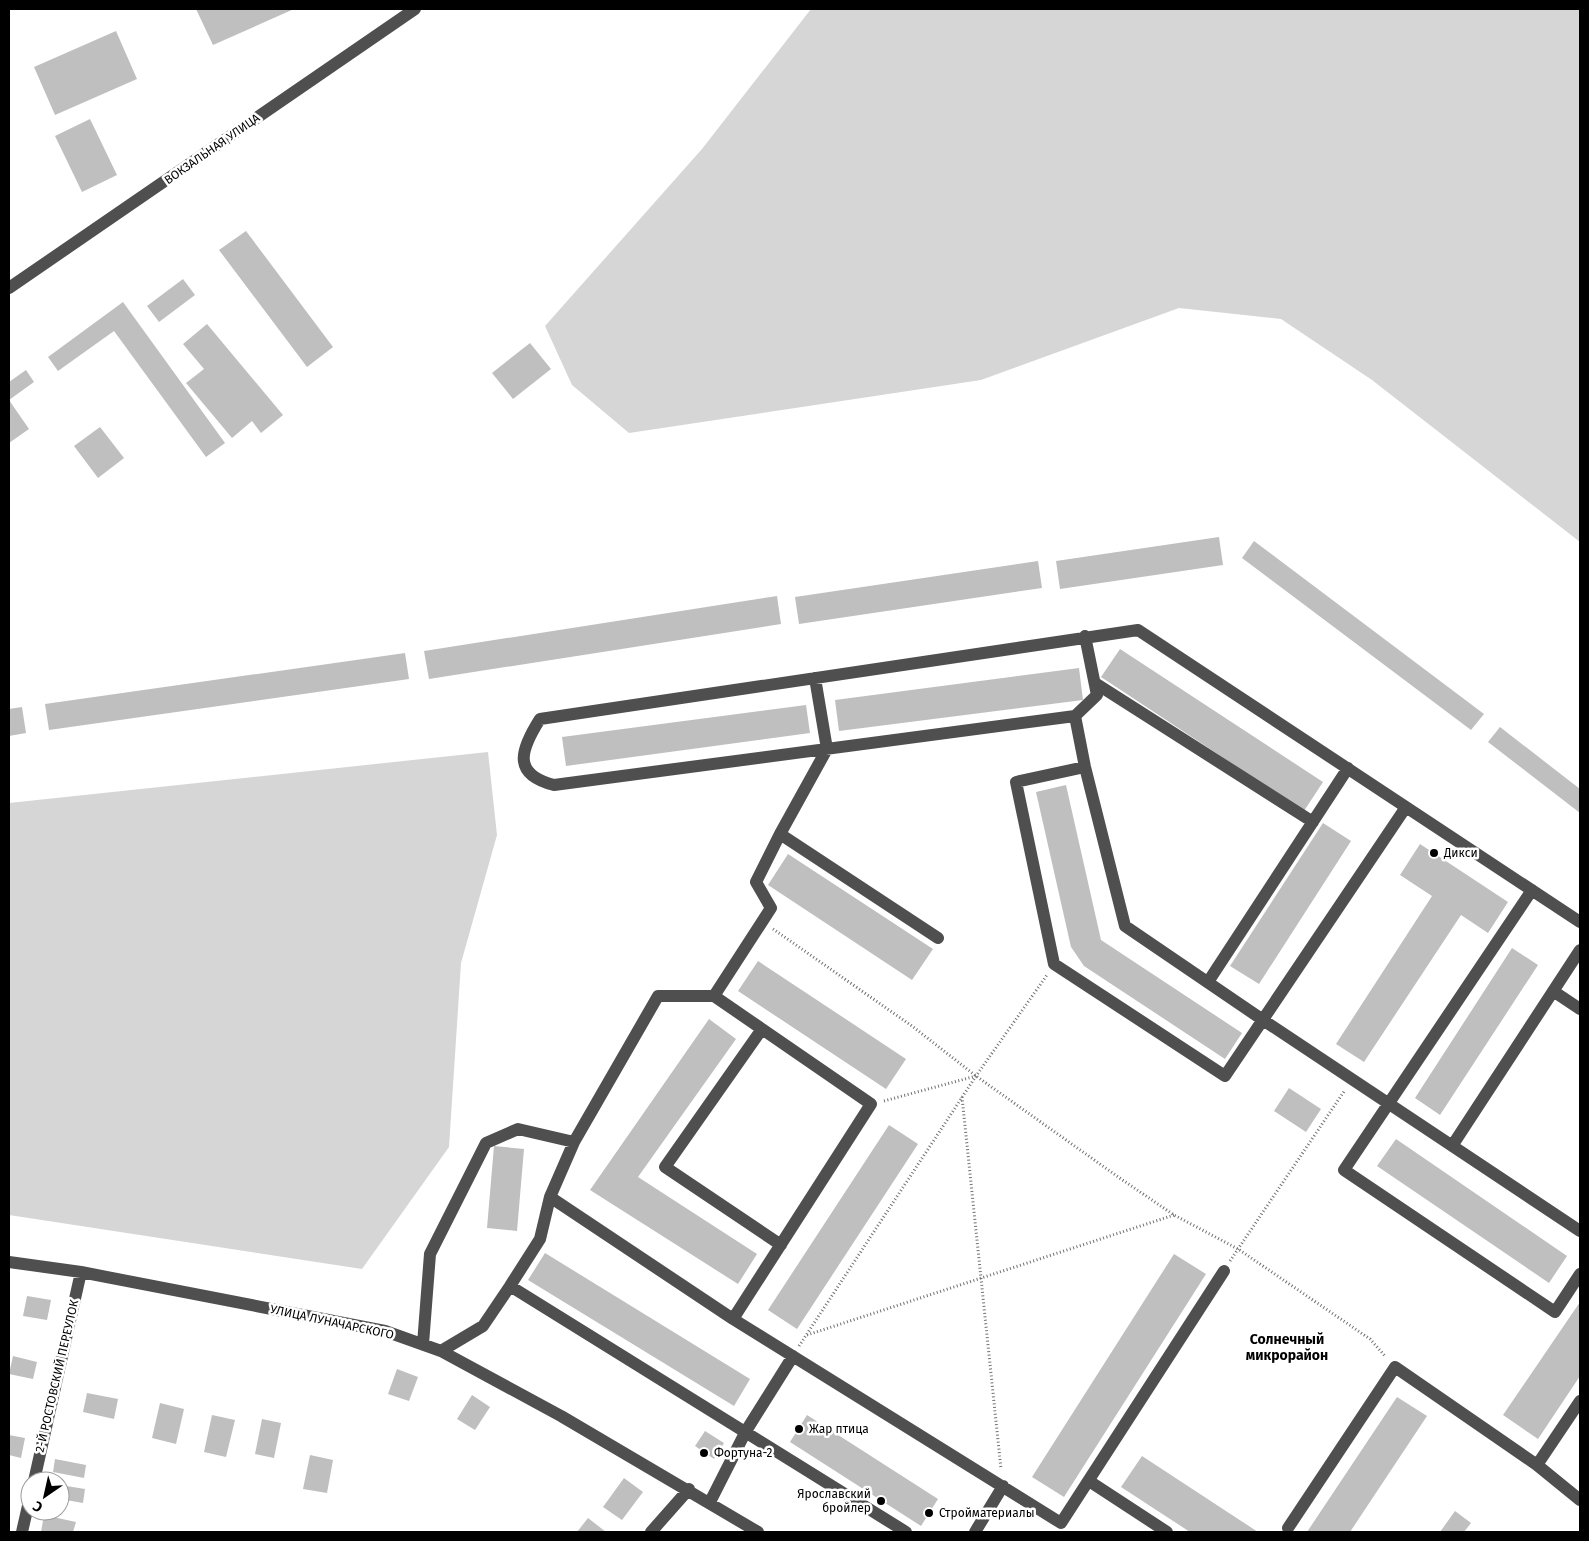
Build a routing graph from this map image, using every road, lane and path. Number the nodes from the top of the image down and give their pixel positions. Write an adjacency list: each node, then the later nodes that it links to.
1 (415, 9): 2 (street, ВОКЗАЛЬНАЯ УЛИЦА)
2 (9, 288)
3 (1085, 636): 4 (street); 5 (street); 9 (street)
4 (816, 678): 7 (street); 7 (street)
5 (1094, 683): 6 (street); 11 (street)
6 (1075, 716): 7 (street); 8 (street)
7 (827, 748): 12 (street)
8 (1085, 767): 18 (street); 19 (street)
9 (1348, 768): 10 (street); 11 (street)
10 (1406, 807): 13 (street); 23 (street)
11 (1313, 822): 19 (street)
12 (780, 834): 14 (street); 16 (street)
13 (1532, 890): 15 (street); 28 (street)
14 (762, 921): 21 (street); 25 (path)
15 (1580, 922)
16 (938, 938)
17 (1580, 950): 20 (street)
18 (1054, 964): 23 (street); 25 (path)
19 (1208, 982): 23 (street)
20 (1553, 991): 22 (street); 31 (street)
21 (714, 996): 24 (street); 30 (street)
22 (1580, 1009)
23 (1263, 1020): 26 (street)
24 (762, 1029): 29 (street); 35 (street)
25 (976, 1076): 27 (path); 29 (path); 33 (path)
26 (1352, 1079): 28 (street); 36 (path)
27 (962, 1097): 41 (path); 44 (path)
28 (1389, 1103): 31 (street); 40 (street)
29 (871, 1104): 35 (street)
30 (574, 1142): 32 (street); 45 (street)
31 (1452, 1146): 34 (street)
32 (550, 1197): 42 (street); 43 (street)
33 (1174, 1215): 36 (path); 41 (path)
34 (1580, 1231)
35 (781, 1245): 43 (street)
36 (1238, 1250): 38 (path); 48 (path)
37 (9, 1262): 39 (street, УЛИЦА ЛУНАЧАРСКОГО)
38 (1224, 1271): 53 (street)
39 (81, 1272): 45 (street, УЛИЦА ЛУНАЧАРСКОГО); 52 (street, 2-Й РОСТОВСКИЙ ПЕРЕУЛОК)
40 (1580, 1274)
41 (980, 1278): 44 (path); 54 (path)
42 (510, 1286): 46 (street); 50 (street)
43 (733, 1319): 47 (street)
44 (806, 1335): 47 (path)
45 (422, 1344): 46 (street, УЛИЦА ЛУНАЧАРСКОГО)
46 (441, 1351): 55 (street, УЛИЦА ЛУНАЧАРСКОГО)
47 (793, 1356): 50 (street); 54 (street)
48 (1395, 1367): 51 (street); 58 (street)
49 (1580, 1401): 51 (street)
50 (746, 1431): 57 (street); 61 (street)
51 (1538, 1465): 56 (street)
52 (36, 1471)
53 (1089, 1481): 54 (street); 63 (street)
54 (1003, 1486): 62 (street)
55 (689, 1489): 57 (street, УЛИЦА ЛУНАЧАРСКОГО); 59 (street)
56 (1580, 1500)
57 (710, 1502): 60 (street, УЛИЦА ЛУНАЧАРСКОГО)
58 (1288, 1528)
59 (651, 1532)
60 (758, 1532)
61 (906, 1532)
62 (975, 1532)
63 (1167, 1532)

